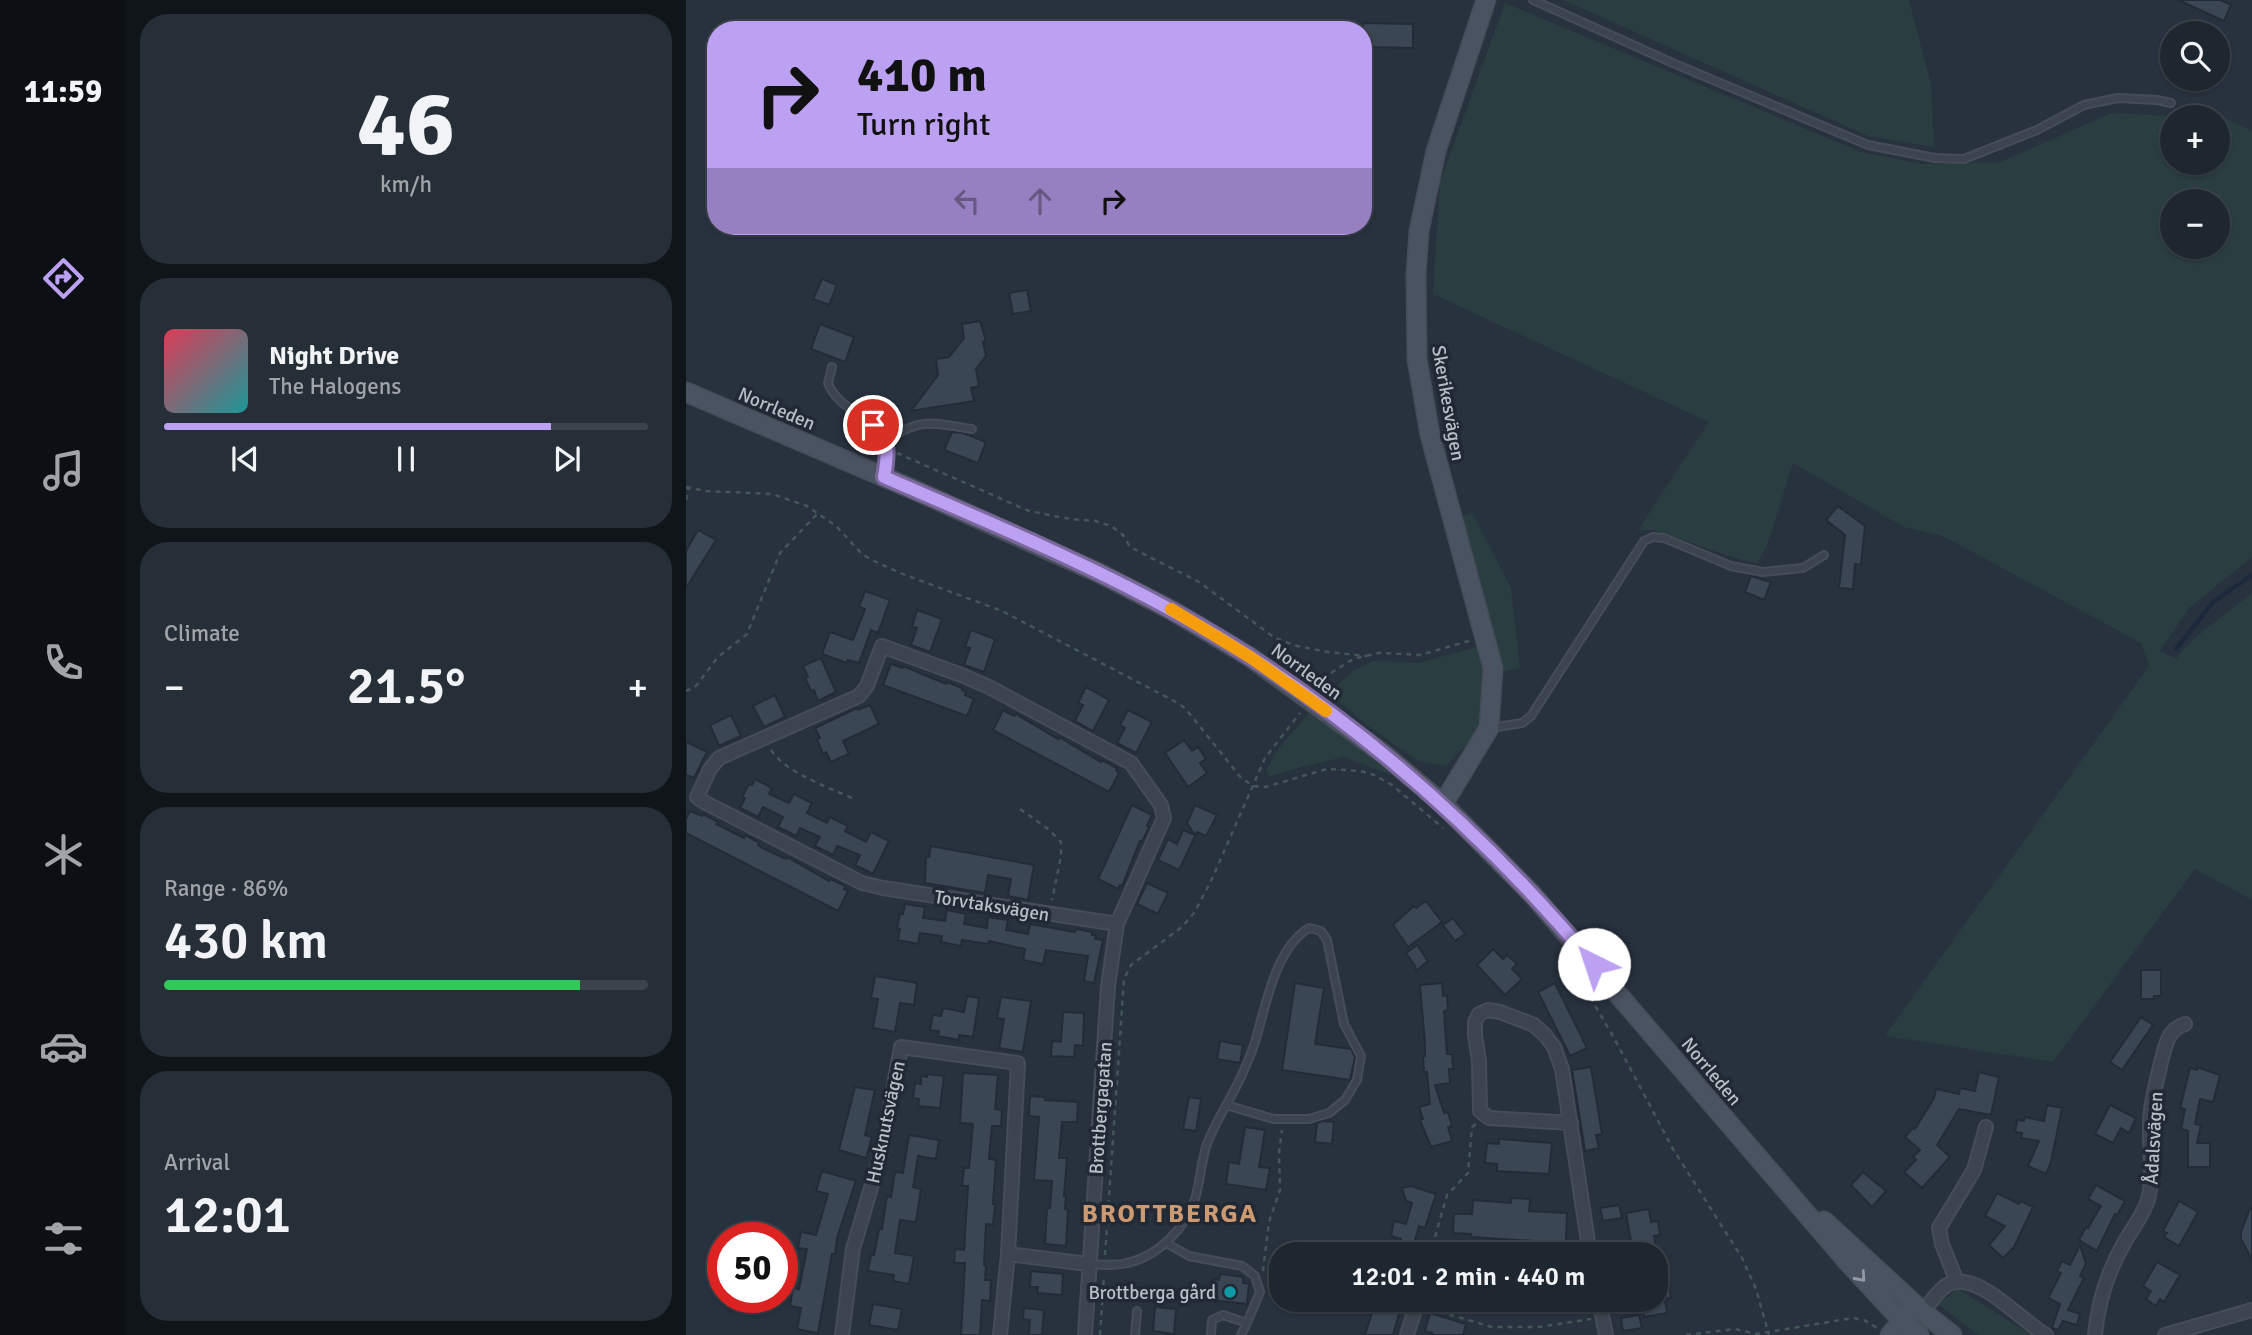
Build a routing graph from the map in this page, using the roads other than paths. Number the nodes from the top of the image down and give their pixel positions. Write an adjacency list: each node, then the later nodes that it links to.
1 (1486, 0): 10 (main road, Skerikesvägen)
2 (1532, 0): 3 (lane)
3 (2171, 103)
4 (832, 367): 7 (lane)
5 (686, 393): 8 (main road, Norrleden)
6 (972, 429): 7 (lane)
7 (886, 440): 8 (lane)
8 (884, 477): 11 (main road, Norrleden)
9 (1824, 555): 10 (lane)
10 (1489, 728): 11 (main road, Skerikesvägen)
11 (1443, 804): 17 (main road, Norrleden)
12 (1116, 924): 12 (street, Torvtaksvägen); 21 (street, Brottbergagatan)
13 (2185, 1024): 42 (street, Ådalsvägen)
14 (1226, 1105): 14 (lane); 19 (lane)
15 (1571, 1123): 15 (street); 18 (street)
16 (1986, 1127): 22 (street)
17 (1769, 1169): 27 (main road, Norrleden); 28 (main road, Norrleden, one-way to 28)
18 (1586, 1242)
19 (1166, 1243): 21 (lane); 29 (lane)
20 (1008, 1254): 21 (street); 31 (street, Husknutsvägen); 32 (street, Husknutsvägen)
21 (1088, 1264): 33 (street, Brottbergagatan)
22 (1957, 1282): 27 (street); 41 (street)
23 (2252, 1310): 43 (street)
24 (1137, 1311): 34 (lane)
25 (1414, 1312): 37 (street)
26 (1602, 1312): 38 (street)
27 (1924, 1312): 28 (main road); 39 (main road); 40 (main road, Norrleden)
28 (1902, 1321): 30 (main road); 39 (main road, Norrleden)
29 (1247, 1323): 35 (lane); 36 (lane)
30 (1884, 1333)
31 (842, 1335)
32 (1000, 1335)
33 (1085, 1335)
34 (1135, 1335)
35 (1211, 1335)
36 (1241, 1335)
37 (1408, 1335)
38 (1606, 1335)
39 (1918, 1335)
40 (1952, 1335)
41 (2046, 1335)
42 (2095, 1335)
43 (2165, 1335)

